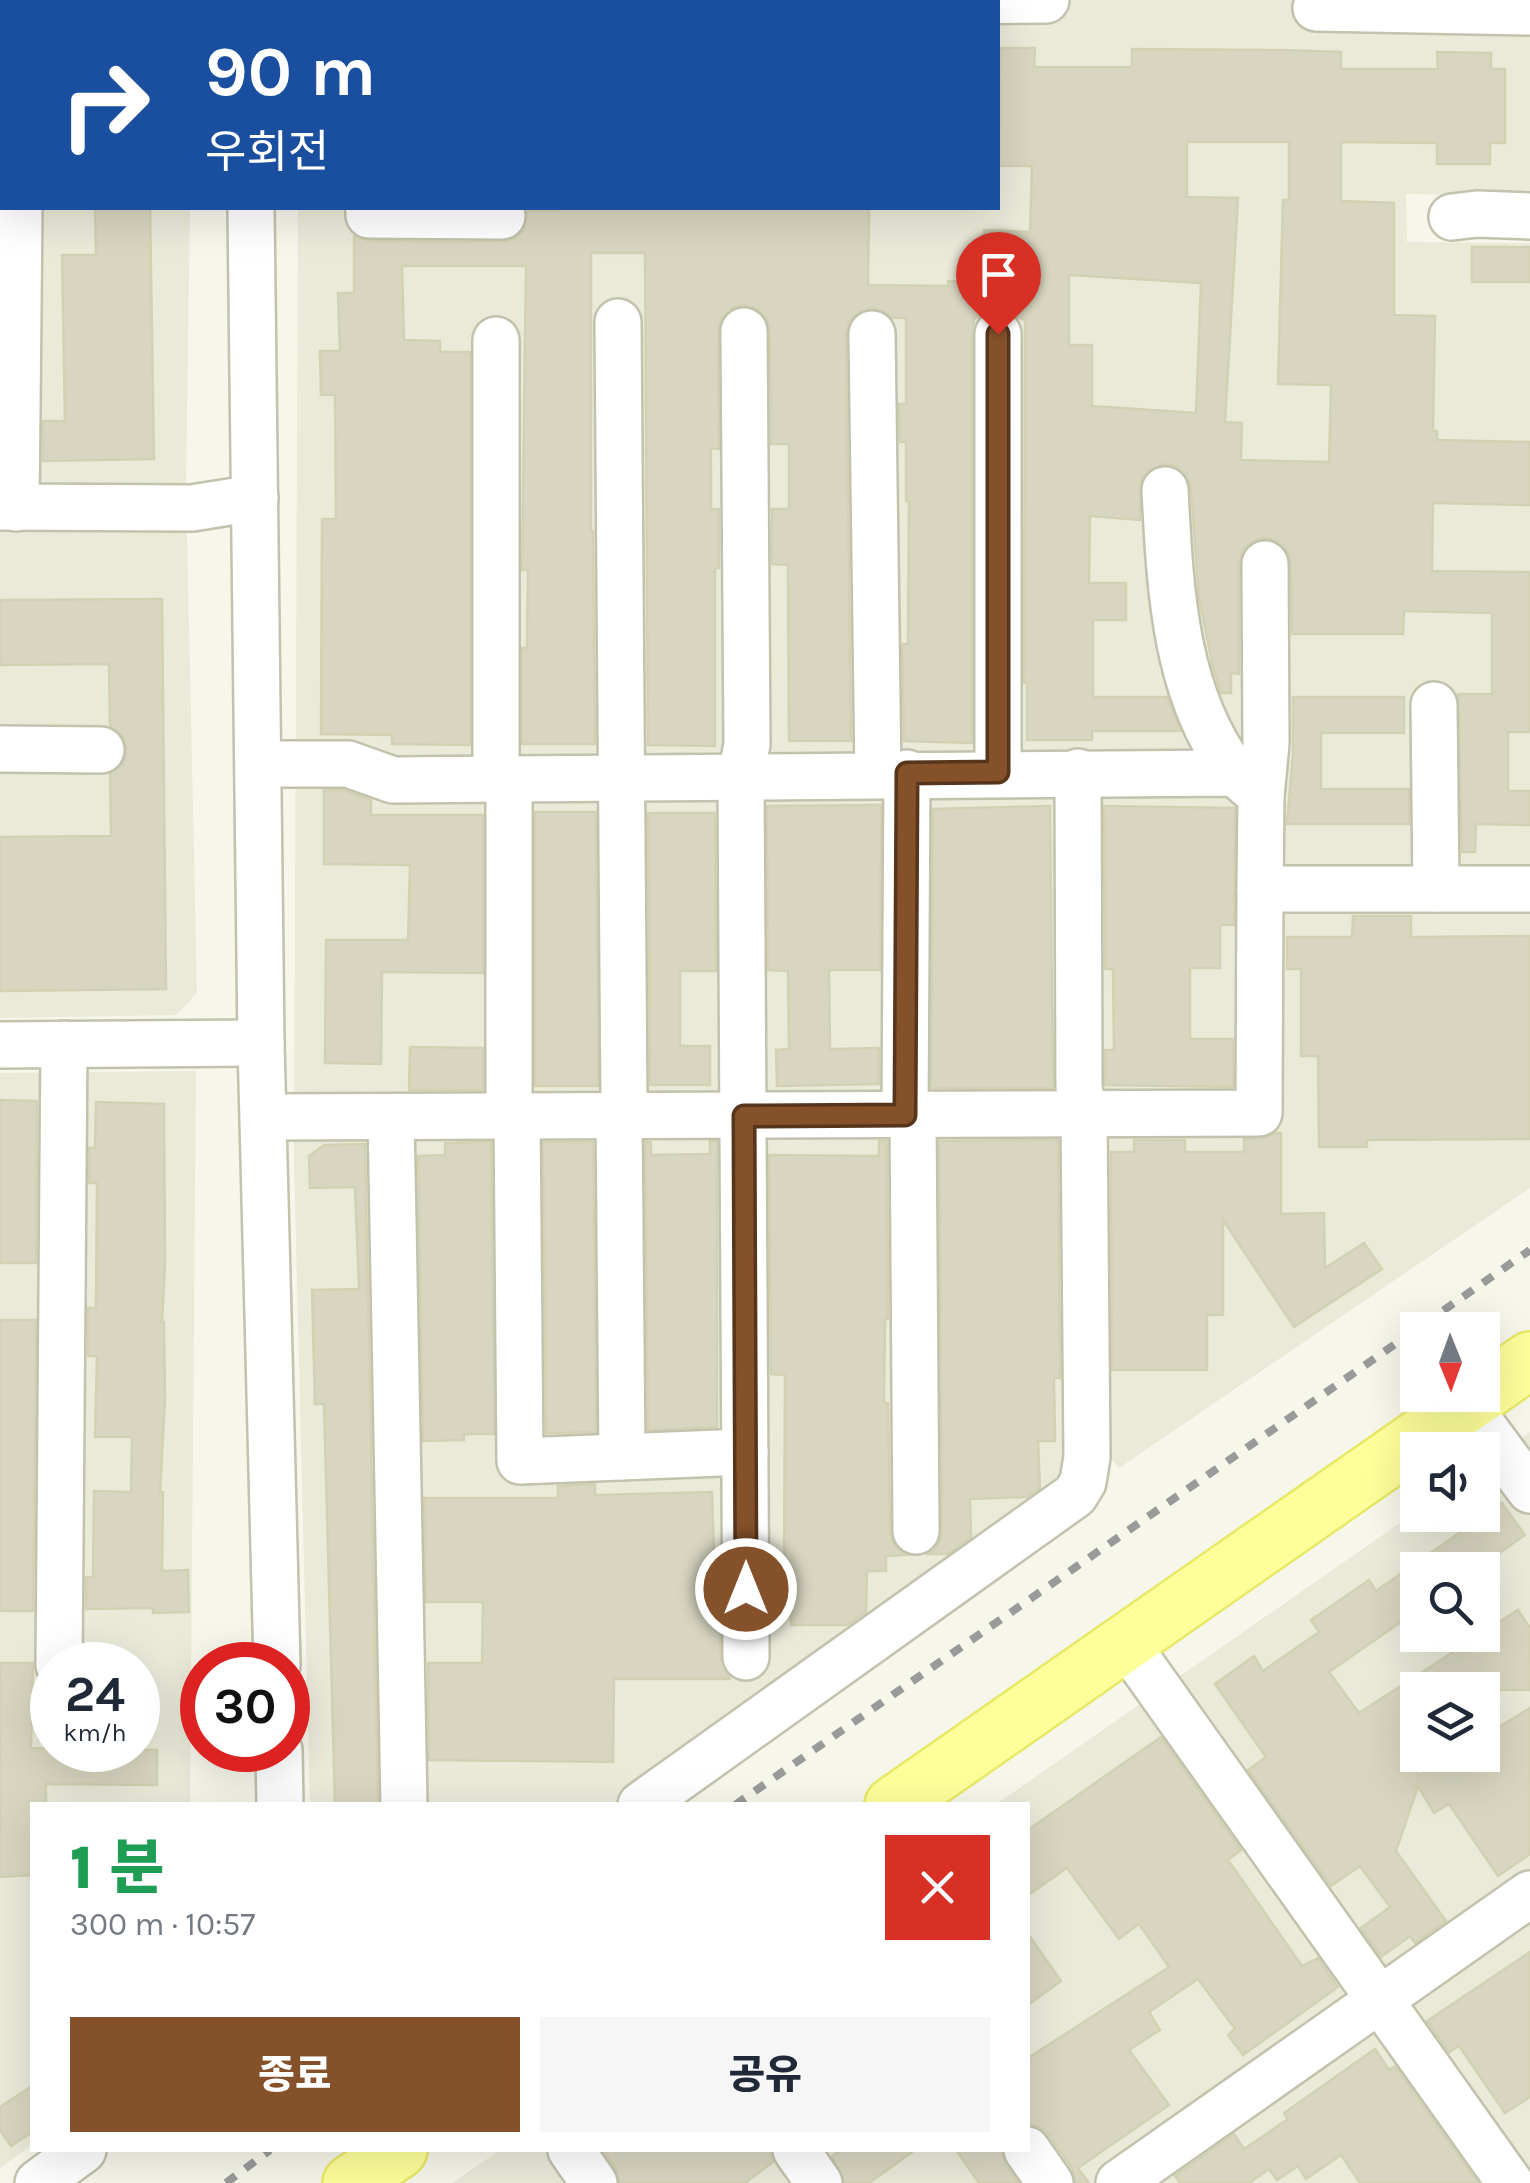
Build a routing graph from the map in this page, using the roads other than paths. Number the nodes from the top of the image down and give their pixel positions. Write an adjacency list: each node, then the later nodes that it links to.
1 (1046, 0): 2 (street)
2 (1000, 1)
3 (1316, 8): 4 (street)
4 (1530, 12)
5 (20, 210): 18 (street)
6 (251, 210): 17 (street)
7 (368, 210): 8 (street)
8 (502, 216)
9 (1530, 216): 10 (street)
10 (1452, 217)
11 (618, 322): 28 (street)
12 (744, 332): 27 (street)
13 (872, 334): 26 (street)
14 (998, 334): 24 (street)
15 (496, 340): 29 (street)
16 (1166, 490): 30 (street)
17 (255, 498): 18 (street); 23 (street)
18 (8, 508)
19 (1265, 564): 30 (street)
20 (1434, 706): 31 (street)
21 (0, 750): 22 (street)
22 (101, 750)
23 (259, 764): 29 (street); 34 (street)
24 (998, 772): 25 (street); 26 (street)
25 (1078, 772): 30 (street); 37 (street)
26 (893, 774): 27 (street); 38 (street)
27 (742, 776): 28 (street); 41 (street)
28 (620, 777): 29 (street); 40 (street)
29 (502, 779): 39 (street)
30 (1248, 784): 33 (street)
31 (1436, 889): 32 (street); 33 (street)
32 (1530, 889)
33 (1260, 890): 37 (street)
34 (261, 1043): 35 (street); 42 (street)
35 (64, 1044): 36 (street); 52 (street)
36 (0, 1045)
37 (1084, 1114): 38 (street); 59 (street)
38 (909, 1115): 41 (street); 51 (street)
39 (513, 1116): 40 (street); 43 (street); 49 (street)
40 (618, 1116): 41 (street); 49 (street)
41 (744, 1116): 48 (street)
42 (265, 1117): 43 (street); 53 (street)
43 (392, 1117): 58 (street)
44 (1530, 1360): 45 (main road)
45 (1500, 1381)
46 (1456, 1412): 54 (main road)
47 (1484, 1412): 50 (street)
48 (744, 1452): 49 (street); 55 (street)
49 (622, 1456)
50 (1530, 1490)
51 (916, 1531)
52 (58, 1642)
53 (276, 1642)
54 (1126, 1643): 60 (main road); 62 (street)
55 (746, 1657)
56 (279, 1772): 57 (street)
57 (280, 1802)
58 (404, 1802)
59 (645, 1802)
60 (897, 1802)
61 (1530, 1894): 62 (street)
62 (1379, 1999): 73 (street); 74 (street)
63 (81, 2152): 68 (street)
64 (396, 2152): 69 (main road)
65 (572, 2152): 70 (street)
66 (797, 2152): 71 (street)
67 (1027, 2152): 72 (street)
68 (38, 2183)
69 (352, 2183)
70 (594, 2183)
71 (819, 2183)
72 (1050, 2183)
73 (1119, 2183)
74 (1510, 2183)

